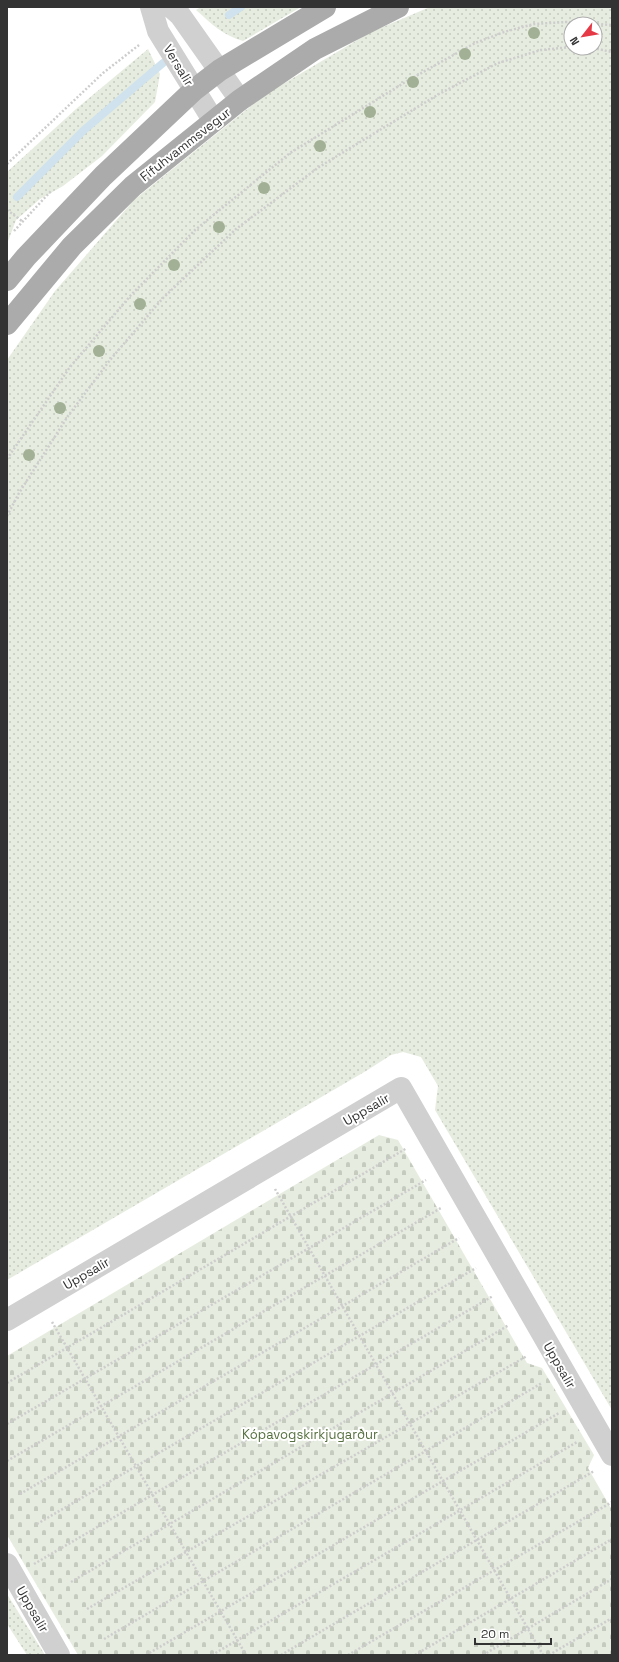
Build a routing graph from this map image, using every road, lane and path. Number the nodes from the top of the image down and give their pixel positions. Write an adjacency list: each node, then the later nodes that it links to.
1 (151, 7): 9 (street, Versalir)
2 (171, 7): 8 (street)
3 (325, 7): 8 (main road)
4 (398, 7): 10 (main road, Fífuhvammsvegur)
5 (612, 25): 19 (path)
6 (143, 42): 12 (path)
7 (563, 48): 20 (path)
8 (220, 70): 9 (main road); 10 (street)
9 (194, 90): 11 (street, Versalir); 17 (main road)
10 (240, 100): 11 (main road, Fífuhvammsvegur)
11 (213, 120): 18 (main road, Fífuhvammsvegur)
12 (7, 164)
13 (51, 191): 15 (path)
14 (7, 210): 15 (path)
15 (22, 222): 16 (path)
16 (14, 231)
17 (7, 280)
18 (7, 324)
19 (7, 459)
20 (7, 516)
21 (428, 1136): 22 (street, Uppsalir); 23 (street, Uppsalir); 25 (path)
22 (447, 1168): 24 (street, Uppsalir); 27 (path)
23 (264, 1169): 25 (path); 31 (street, Uppsalir)
24 (463, 1196): 26 (street, Uppsalir); 29 (path)
25 (291, 1216): 27 (path); 37 (path)
26 (480, 1225): 28 (street, Uppsalir); 32 (path)
27 (309, 1248): 29 (path); 40 (path)
28 (497, 1256): 30 (street, Uppsalir); 35 (path)
29 (325, 1276): 32 (path); 44 (path)
30 (514, 1284): 33 (street, Uppsalir); 38 (path)
31 (40, 1300): 34 (street, Uppsalir); 37 (path)
32 (342, 1306): 35 (path); 48 (path)
33 (531, 1313): 36 (street, Uppsalir); 42 (path)
34 (7, 1320)
35 (360, 1336): 38 (path); 52 (path)
36 (548, 1343): 39 (street, Uppsalir); 45 (path)
37 (67, 1348): 40 (path); 41 (path)
38 (376, 1364): 42 (path); 55 (path)
39 (564, 1370): 43 (street, Uppsalir); 49 (path)
40 (85, 1378): 44 (path); 46 (path)
41 (7, 1383)
42 (393, 1394): 45 (path); 59 (path)
43 (581, 1400): 47 (street, Uppsalir); 53 (path)
44 (101, 1406): 48 (path); 50 (path)
45 (409, 1423): 49 (path); 62 (path)
46 (7, 1424)
47 (598, 1430): 51 (street, Uppsalir); 57 (path)
48 (119, 1436): 52 (path); 54 (path)
49 (426, 1451): 53 (path); 66 (path)
50 (7, 1461)
51 (605, 1462): 60 (path)
52 (136, 1466): 55 (path); 58 (path)
53 (443, 1481): 57 (path); 70 (path)
54 (20, 1494)
55 (153, 1495): 59 (path); 63 (path)
56 (612, 1502): 64 (path)
57 (460, 1510): 60 (path); 74 (path)
58 (38, 1524)
59 (170, 1524): 62 (path); 67 (path)
60 (477, 1540): 64 (path); 79 (path)
61 (612, 1540): 68 (path)
62 (186, 1552): 66 (path); 69 (path)
63 (10, 1570): 75 (street, Uppsalir)
64 (494, 1570): 68 (path); 80 (path)
65 (612, 1579): 72 (path)
66 (203, 1581): 70 (path); 73 (path)
67 (71, 1582)
68 (510, 1599): 72 (path); 81 (path)
69 (87, 1609)
70 (220, 1611): 74 (path); 76 (path)
71 (612, 1618): 84 (path)
72 (528, 1629): 82 (path); 83 (path)
73 (104, 1639)
74 (237, 1640): 77 (path); 78 (path)
75 (60, 1655)
76 (146, 1655)
77 (212, 1655)
78 (246, 1655)
79 (281, 1655)
80 (348, 1655)
81 (415, 1655)
82 (483, 1655)
83 (543, 1655)
84 (549, 1655)

